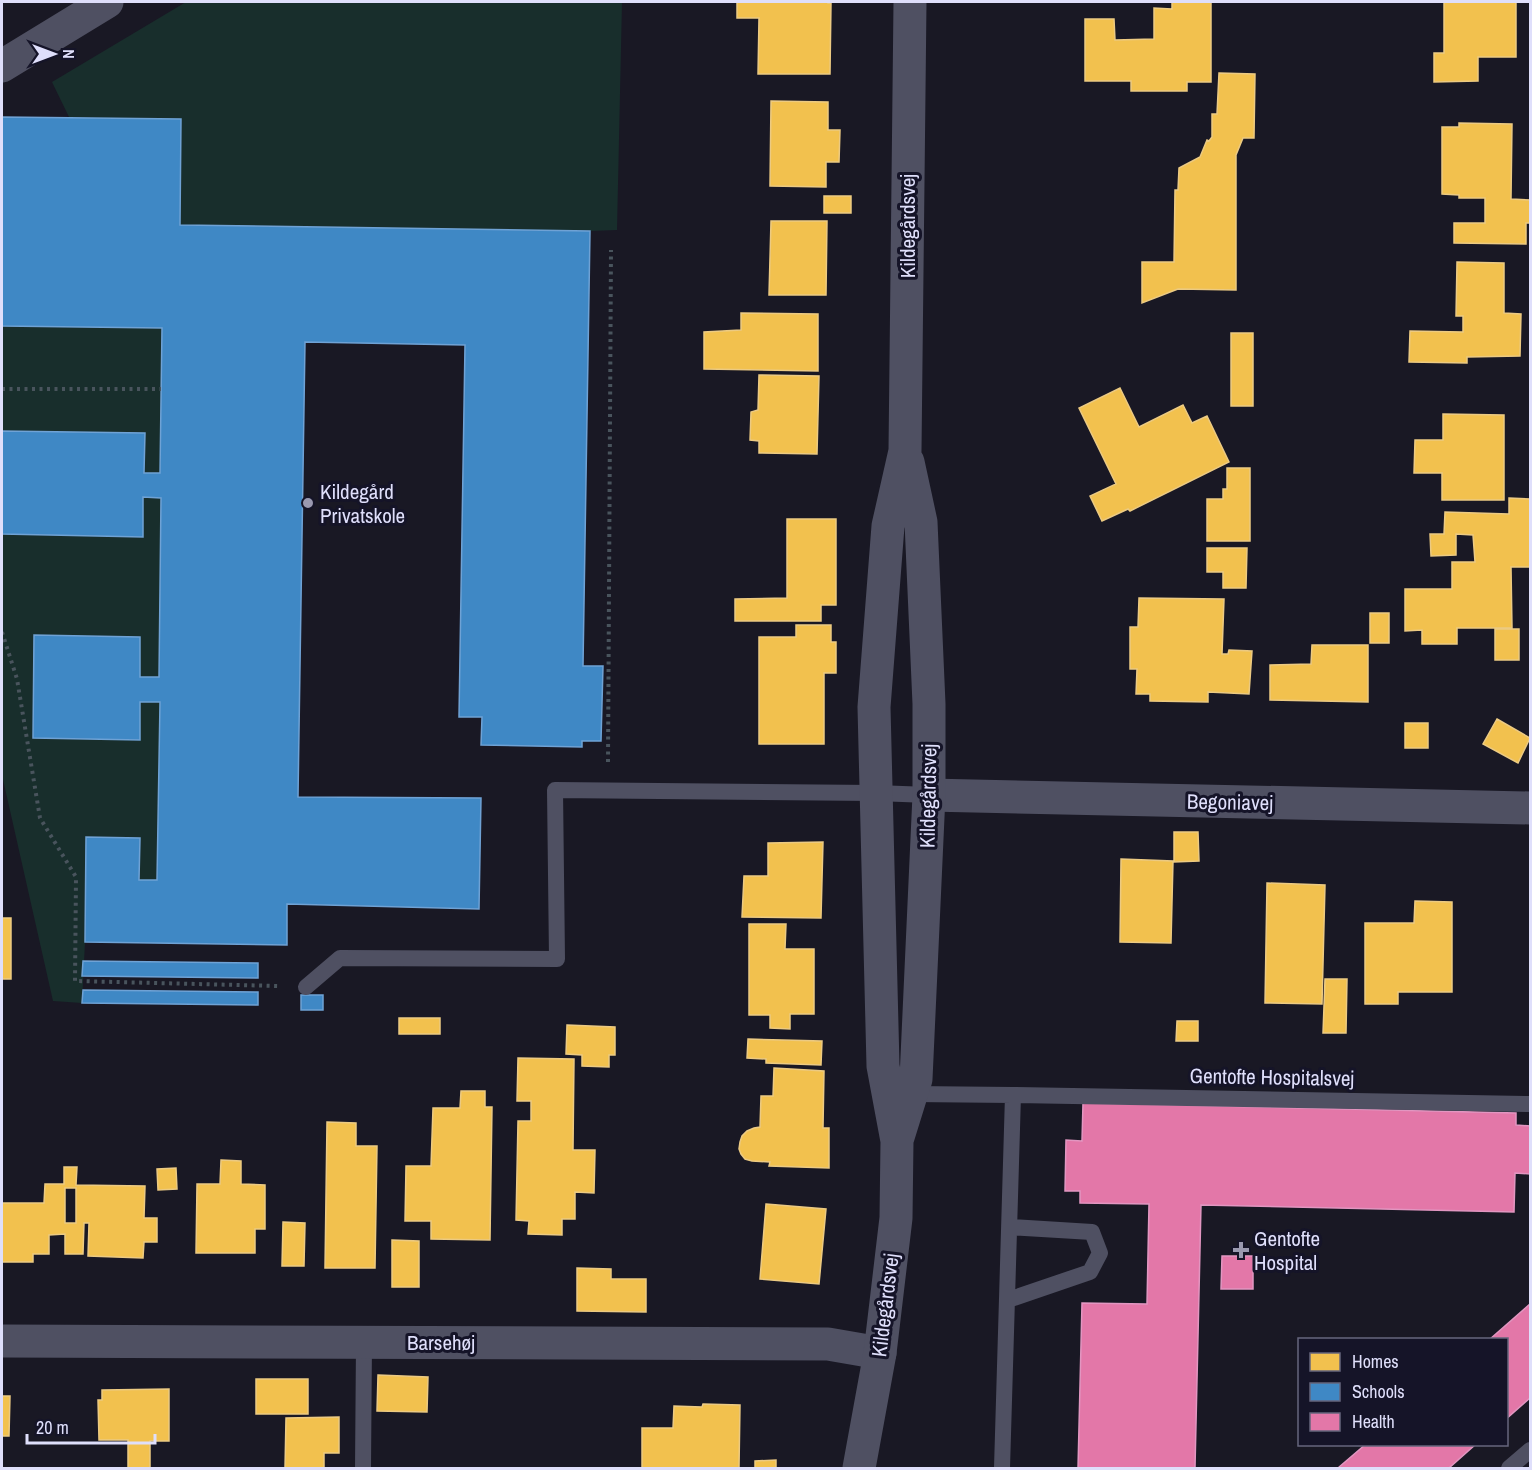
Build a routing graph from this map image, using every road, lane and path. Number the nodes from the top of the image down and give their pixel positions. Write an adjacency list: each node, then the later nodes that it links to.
1 (107, 2): 3 (street)
2 (910, 2): 7 (street, Kildegårdsvej)
3 (2, 66)
4 (611, 250): 9 (path)
5 (2, 389): 6 (path)
6 (161, 389)
7 (905, 451): 10 (street, Kildegårdsvej); 11 (street, Kildegårdsvej)
8 (2, 632): 13 (path)
9 (608, 790): 10 (lane); 13 (lane)
10 (876, 793): 11 (lane); 17 (street, Kildegårdsvej)
11 (929, 795): 12 (street, Begoniavej); 14 (street, Kildegårdsvej)
12 (1530, 808)
13 (306, 987)
14 (912, 1094): 15 (lane, Gentofte Hospitalsvej); 17 (street, Kildegårdsvej)
15 (1013, 1095): 16 (lane, Gentofte Hospitalsvej); 18 (lane)
16 (1530, 1104)
17 (897, 1141): 22 (street, Kildegårdsvej)
18 (1010, 1227): 19 (lane); 19 (lane)
19 (1008, 1300): 26 (lane)
20 (2, 1341): 21 (street, Barsehøj)
21 (364, 1342): 22 (street, Barsehøj); 24 (lane)
22 (880, 1353): 25 (street, Kildegårdsvej)
23 (1530, 1450): 27 (lane)
24 (363, 1468)
25 (859, 1468)
26 (1002, 1468)
27 (1509, 1468)

